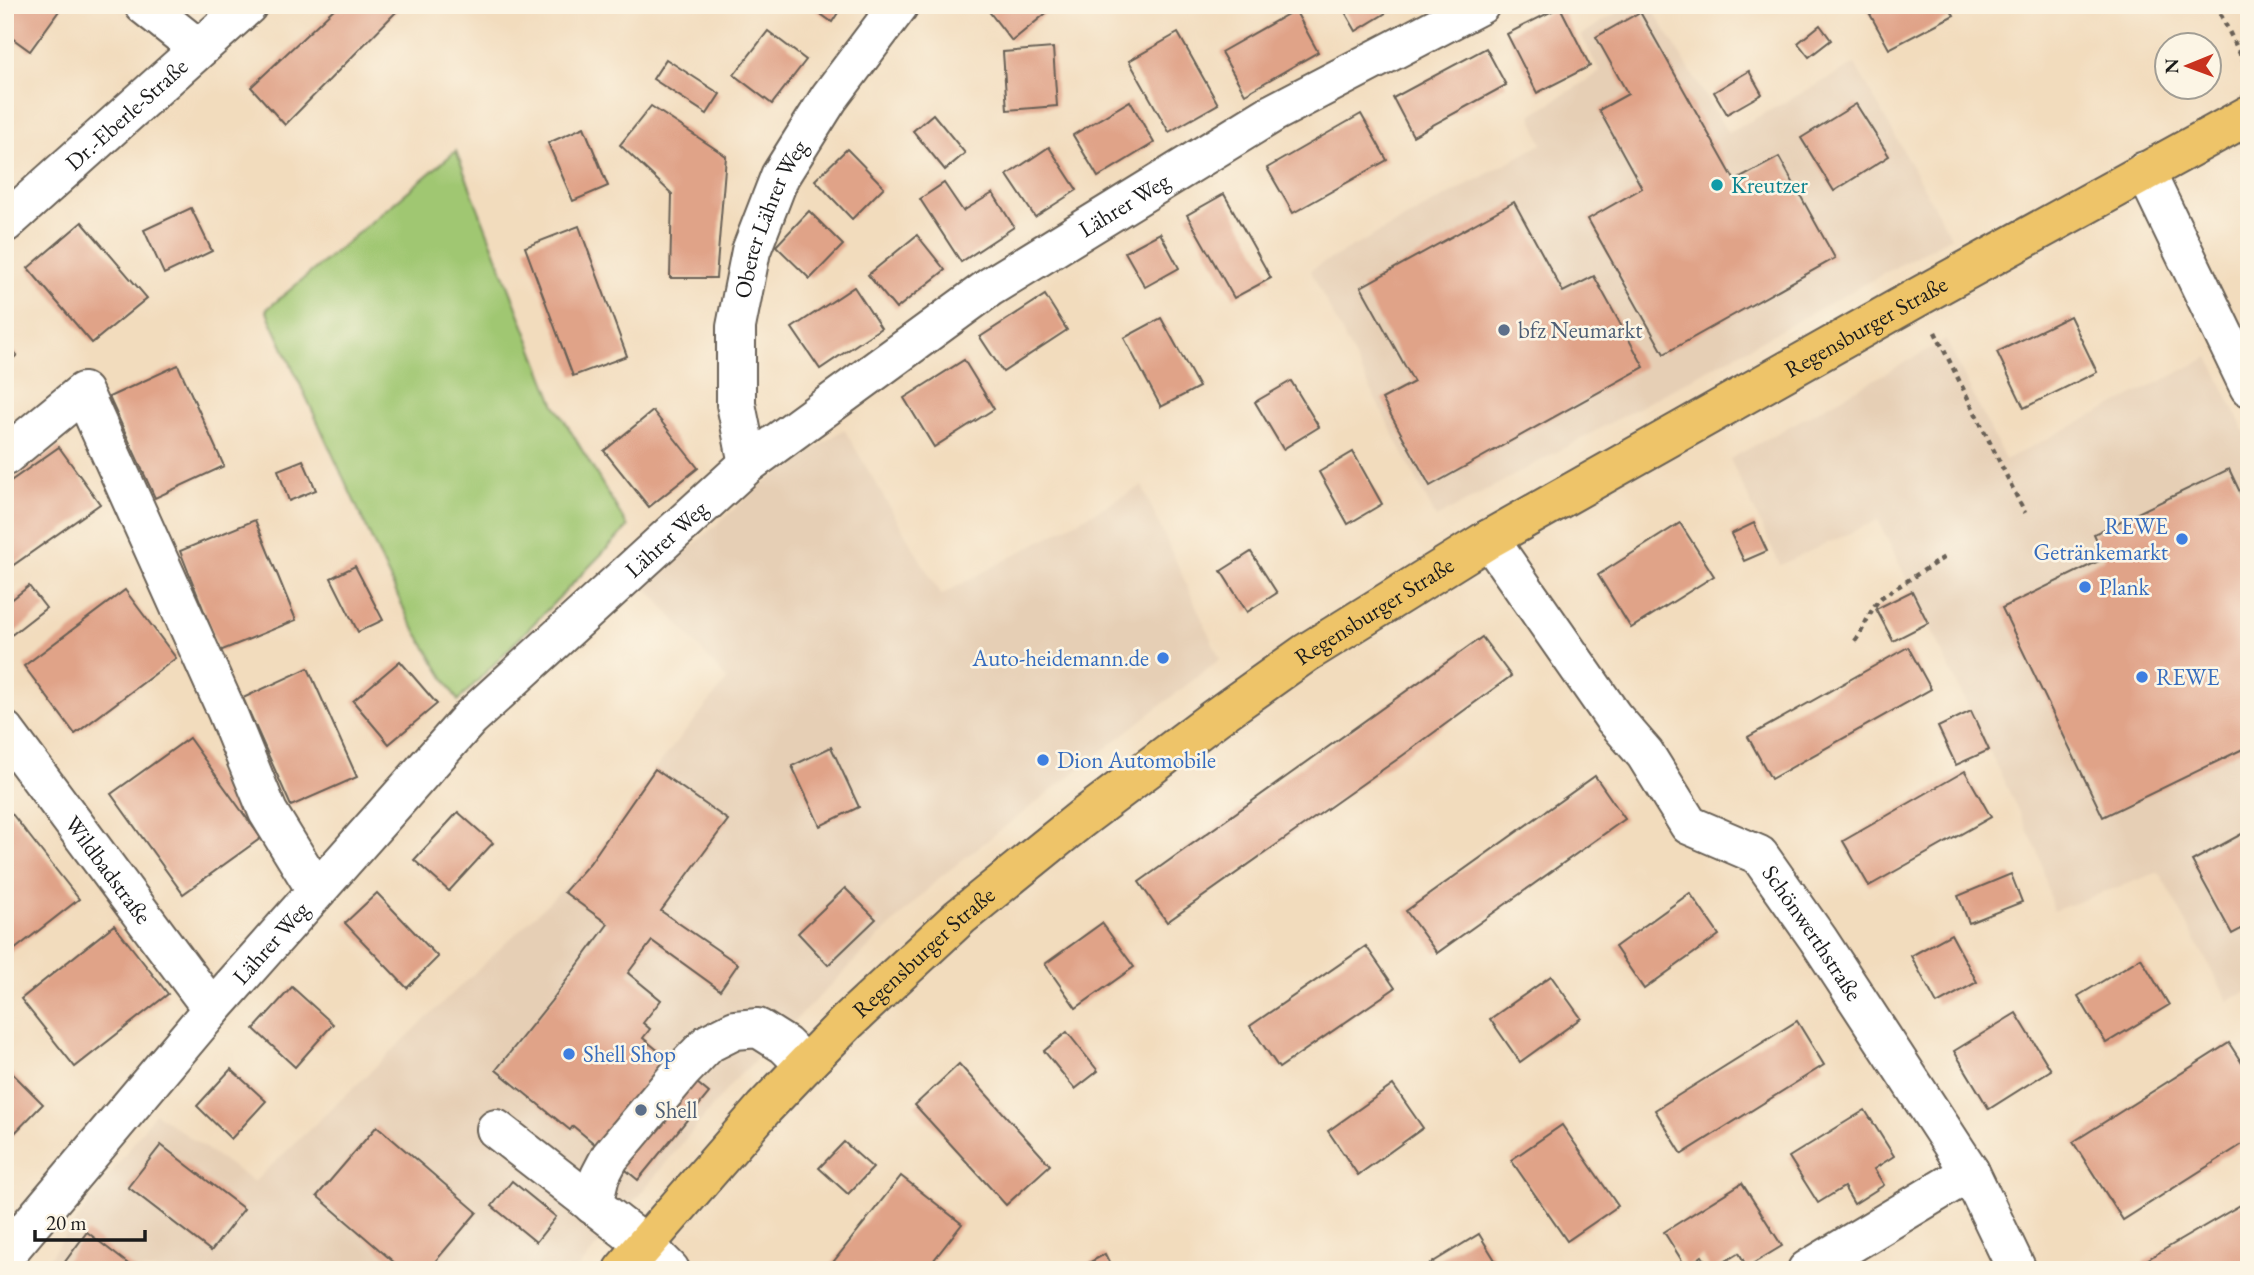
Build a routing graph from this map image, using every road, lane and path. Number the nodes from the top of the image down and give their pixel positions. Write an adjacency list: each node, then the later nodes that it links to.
1 (145, 5): 6 (street)
2 (248, 5): 6 (street, Dr.-Eberle-Straße)
3 (899, 5): 14 (street, Oberer Lährer Weg)
4 (1480, 5): 14 (street, Lährer Weg)
5 (2216, 5): 7 (path)
6 (198, 48): 10 (street, Dr.-Eberle-Straße)
7 (2249, 72)
8 (2249, 116): 9 (main road, Regensburger Straße)
9 (2146, 171): 12 (street); 16 (main road, Regensburger Straße)
10 (5, 223)
11 (1923, 336): 15 (path)
12 (2249, 387)
13 (5, 456): 20 (street)
14 (748, 464): 20 (street, Lährer Weg)
15 (2025, 513)
16 (1489, 539): 22 (main road, Regensburger Straße); 24 (street, Schönwerthstraße)
17 (1946, 556): 18 (path)
18 (1855, 641)
19 (5, 731): 21 (street, Wildbadstraße)
20 (316, 890): 21 (street, Lährer Weg)
21 (212, 1009): 26 (street, Lährer Weg)
22 (805, 1065): 25 (street); 27 (main road, Regensburger Straße)
23 (496, 1129): 25 (street)
24 (1969, 1172): 28 (street); 29 (street, Schönwerthstraße)
25 (593, 1205): 27 (street)
26 (5, 1255)
27 (646, 1261)
28 (1807, 1270)
29 (2017, 1270)

